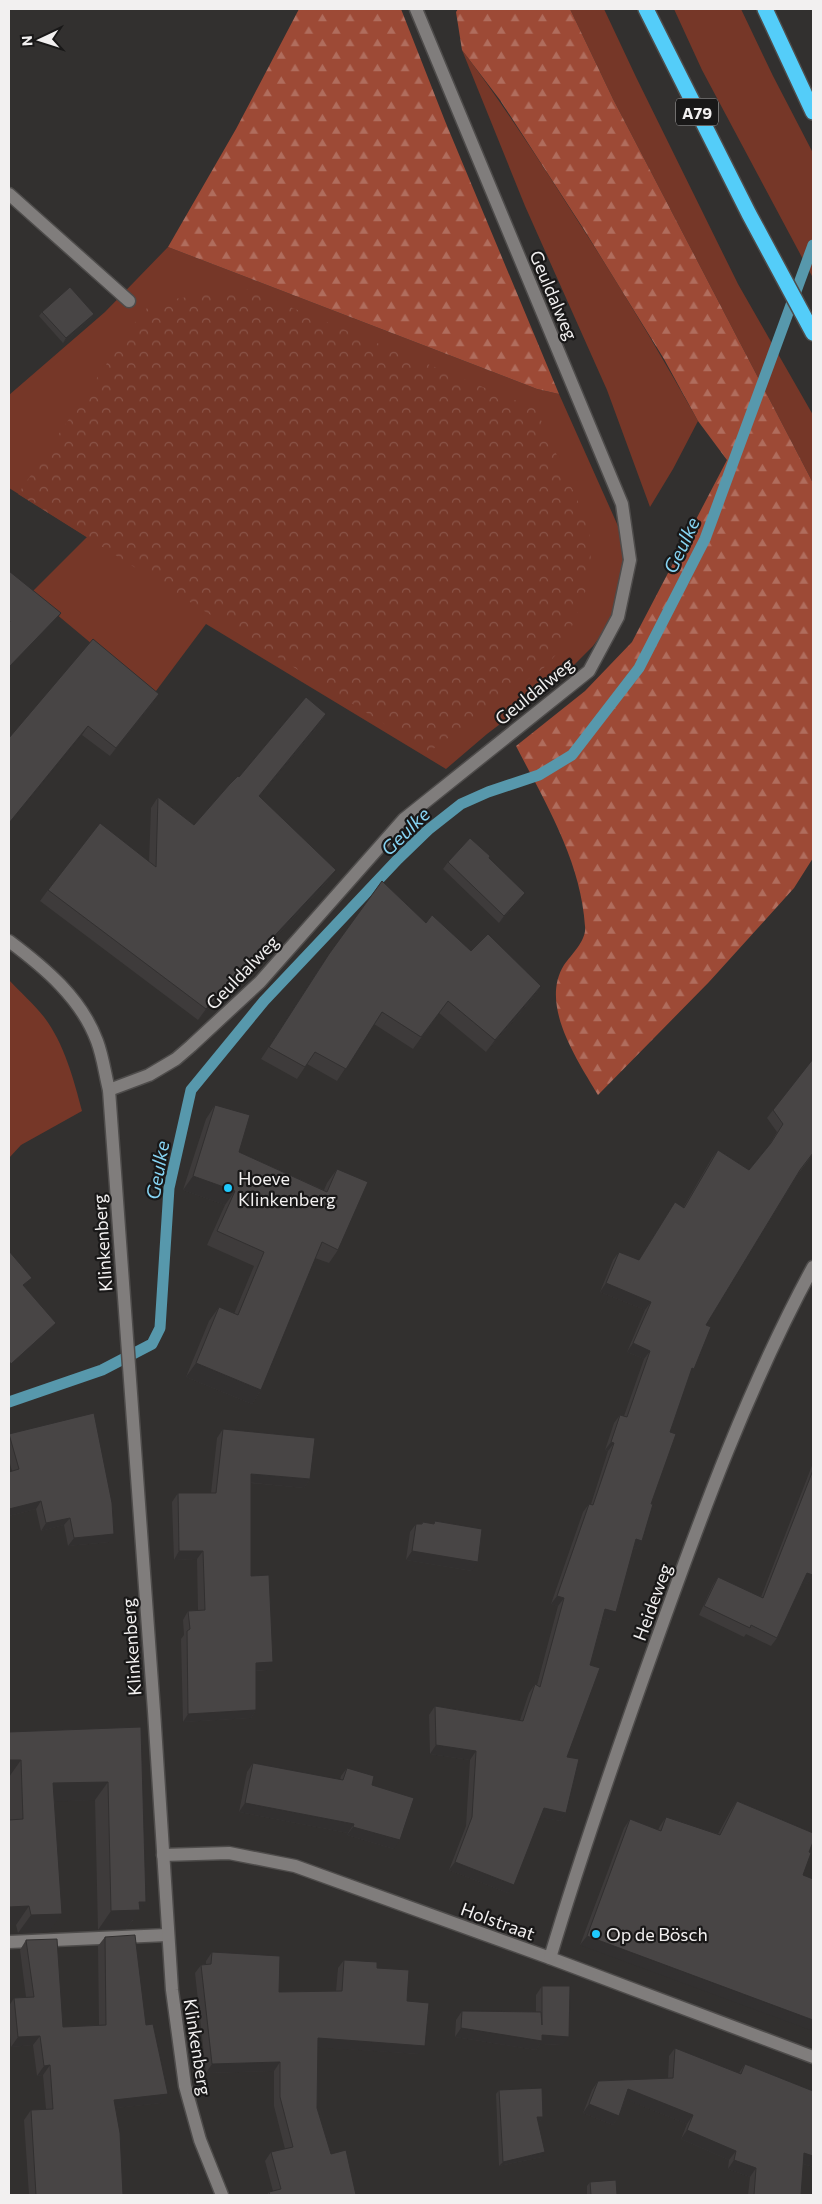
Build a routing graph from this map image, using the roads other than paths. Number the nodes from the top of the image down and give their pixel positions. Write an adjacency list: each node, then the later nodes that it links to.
1 (416, 9): 9 (street, Geuldalweg)
2 (646, 9): 7 (highway, A79)
3 (765, 9): 4 (highway)
4 (813, 112)
5 (9, 194): 6 (street)
6 (130, 301)
7 (813, 333)
8 (9, 941): 9 (street, Klinkenberg)
9 (109, 1090): 11 (street, Klinkenberg)
10 (813, 1267): 14 (street, Heideweg)
11 (163, 1855): 12 (street, Klinkenberg); 14 (street, Holstraat)
12 (167, 1935): 13 (street); 16 (street, Klinkenberg)
13 (9, 1942)
14 (550, 1958): 15 (street, Holstraat)
15 (813, 2057)
16 (222, 2195)

